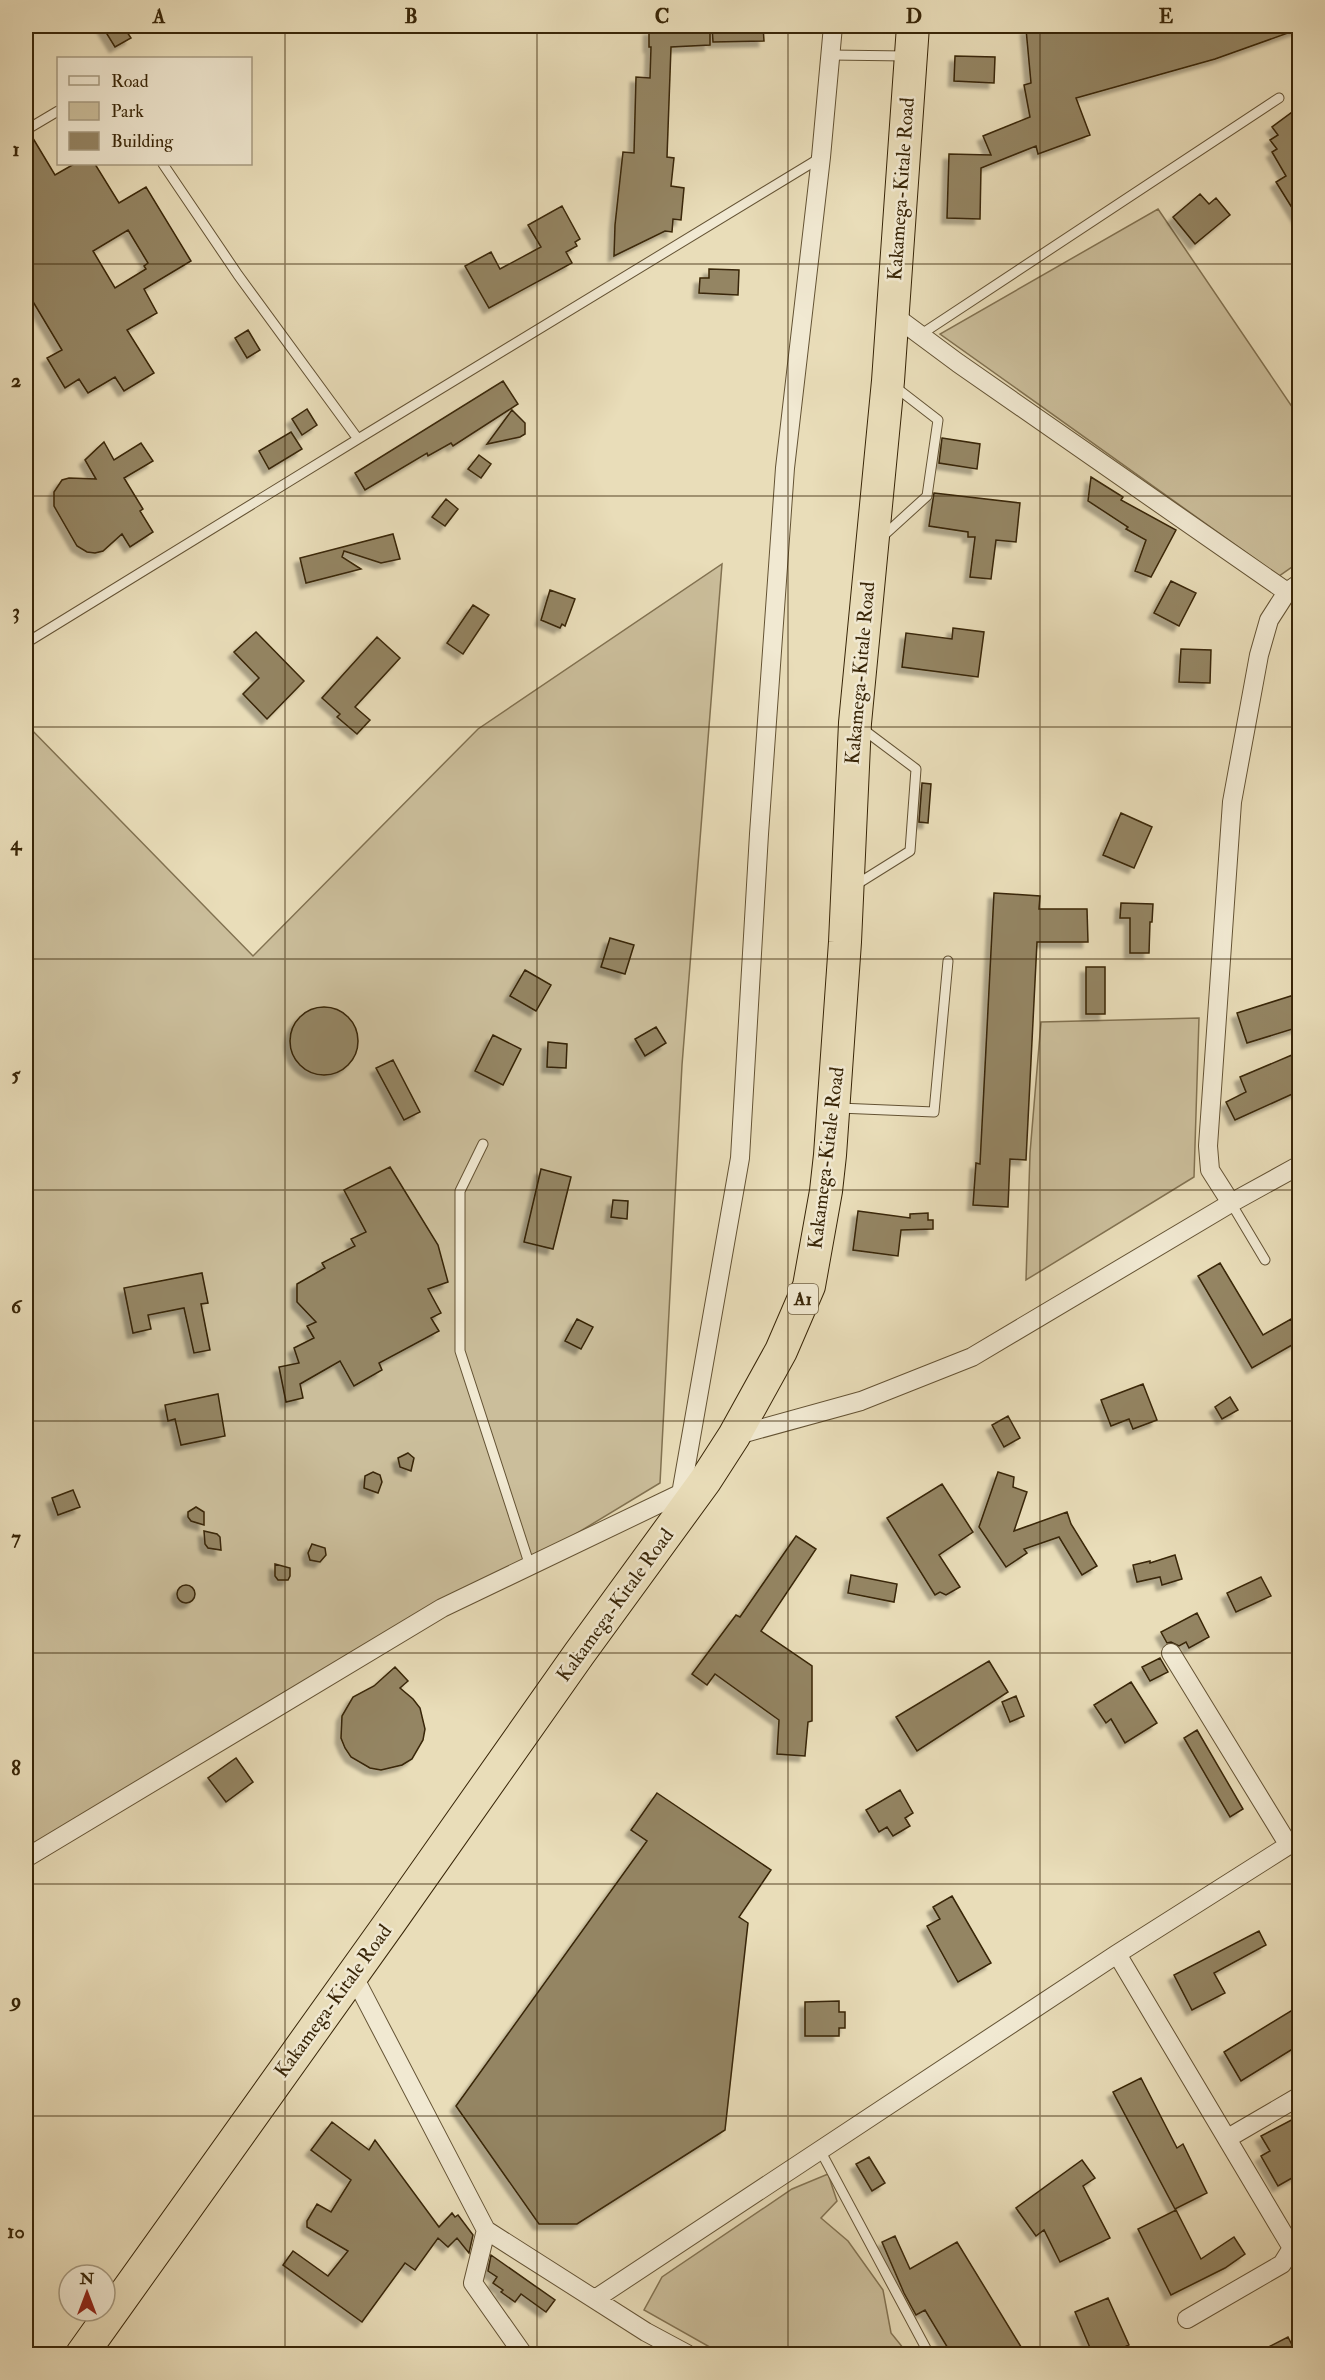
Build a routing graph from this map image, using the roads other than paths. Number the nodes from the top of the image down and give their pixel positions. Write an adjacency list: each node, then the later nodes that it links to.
1 (833, 26): 3 (street)
2 (914, 26): 4 (highway, Kakamega-Kitale Road / A1)
3 (831, 55): 4 (lane); 8 (street)
4 (911, 56): 10 (highway, Kakamega-Kitale Road / A1)
5 (1279, 98): 11 (lane)
6 (57, 112): 7 (lane)
7 (26, 130)
8 (821, 157): 13 (lane); 26 (street)
9 (164, 165): 13 (lane)
10 (892, 314): 11 (street); 12 (highway, Kakamega-Kitale Road / A1)
11 (920, 335): 15 (street)
12 (888, 381): 14 (highway, Kakamega-Kitale Road / A1); 14 (lane)
13 (358, 439): 16 (lane)
14 (871, 547): 17 (highway, Kakamega-Kitale Road / A1)
15 (1293, 588): 23 (street)
16 (26, 643)
17 (855, 723): 18 (highway, Kakamega-Kitale Road / A1); 18 (lane)
18 (847, 890): 20 (highway, Kakamega-Kitale Road / A1)
19 (948, 961): 20 (lane)
20 (833, 1108): 25 (highway, Kakamega-Kitale Road / A1)
21 (483, 1144): 27 (lane)
22 (1299, 1165): 23 (street)
23 (1231, 1203): 24 (lane); 25 (street)
24 (1265, 1260)
25 (734, 1436): 26 (highway, Kakamega-Kitale Road / A1)
26 (693, 1487): 27 (street); 32 (highway, Kakamega-Kitale Road / A1)
27 (530, 1566): 30 (street)
28 (1171, 1653): 29 (street)
29 (1294, 1841): 31 (street)
30 (26, 1858)
31 (1117, 1954): 34 (street); 35 (street)
32 (352, 1973): 36 (street); 39 (highway, Kakamega-Kitale Road / A1)
33 (1299, 2096): 34 (street)
34 (1228, 2138): 38 (street)
35 (820, 2150): 37 (street); 42 (lane)
36 (486, 2230): 37 (street); 40 (street)
37 (595, 2299): 41 (street)
38 (1187, 2319)
39 (82, 2355)
40 (523, 2355)
41 (687, 2355)
42 (929, 2355)

